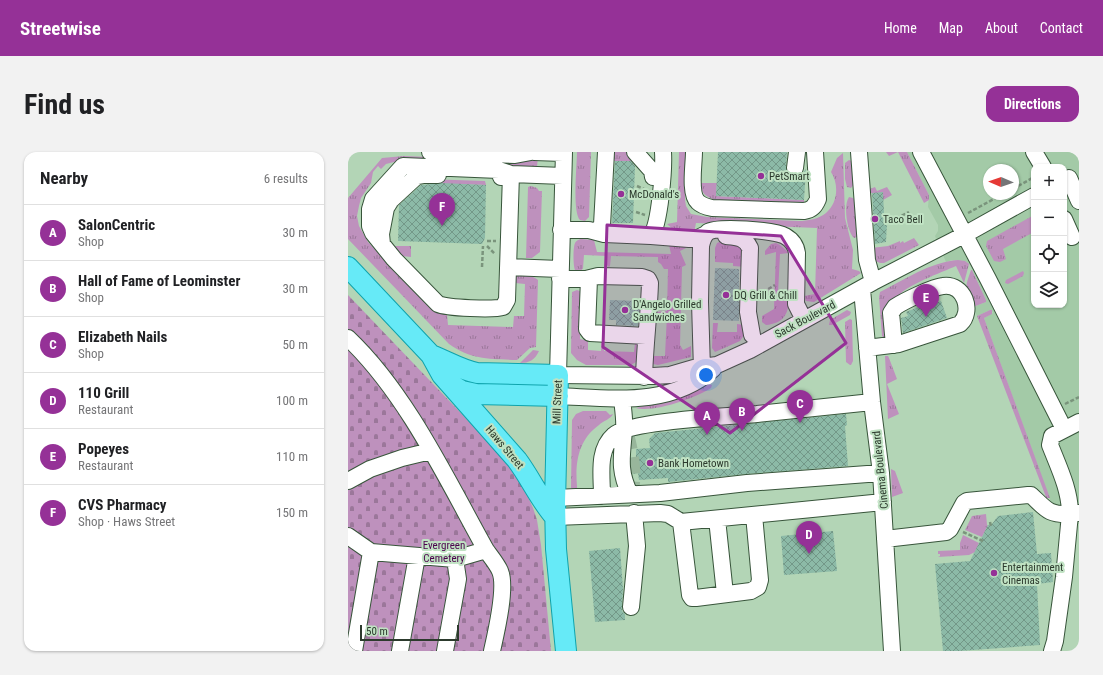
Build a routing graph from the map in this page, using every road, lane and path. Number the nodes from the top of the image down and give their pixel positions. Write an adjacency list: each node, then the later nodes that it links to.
1 (430, 152): 2 (street)
2 (530, 152): 3 (street)
3 (564, 152): 18 (street, Mill Street)
4 (597, 152): 31 (street)
5 (606, 152): 31 (street)
6 (635, 152): 19 (street)
7 (653, 152): 19 (street)
8 (663, 152): 35 (street)
9 (694, 152): 11 (street)
10 (797, 152): 16 (street)
11 (815, 152)
12 (859, 152): 45 (street, Cinema Boulevard)
13 (921, 152): 34 (street)
14 (1034, 152): 15 (street)
15 (1041, 164)
16 (795, 168)
17 (511, 174): 18 (street); 37 (street); 37 (street); 41 (street)
18 (563, 176): 30 (street, Mill Street)
19 (654, 177): 35 (street)
20 (1071, 177): 25 (street)
21 (1031, 179): 22 (path)
22 (1019, 185)
23 (1031, 198): 34 (street, Sack Boulevard)
24 (992, 200): 27 (path)
25 (1079, 201)
26 (909, 212): 28 (path)
27 (966, 216)
28 (891, 221)
29 (1067, 226): 36 (street)
30 (561, 230): 31 (street); 42 (street, Mill Street)
31 (594, 231): 35 (street)
32 (760, 231): 33 (street); 47 (street); 50 (street)
33 (706, 234): 35 (street); 54 (street)
34 (964, 235): 45 (street, Sack Boulevard); 63 (street)
35 (652, 236)
36 (1072, 237)
37 (382, 244): 41 (street)
38 (483, 246): 39 (path)
39 (482, 266)
40 (348, 267): 53 (main road, Haws Street)
41 (508, 267): 42 (street)
42 (560, 274): 43 (street); 55 (street, Mill Street)
43 (589, 279): 48 (street); 48 (street)
44 (775, 285): 46 (path)
45 (867, 286): 47 (street, Sack Boulevard); 52 (street, Cinema Boulevard)
46 (762, 292)
47 (804, 320): 50 (street, Sack Boulevard)
48 (646, 336): 56 (street)
49 (348, 338): 64 (street)
50 (752, 342): 54 (street, Sack Boulevard); 54 (street)
51 (894, 345): 51 (street); 52 (street)
52 (867, 348): 60 (street, Cinema Boulevard)
53 (432, 355): 55 (main road, Haws Street); 57 (main road, Haws Street)
54 (707, 365): 56 (street, Sack Boulevard); 59 (street)
55 (558, 375): 56 (street, Sack Boulevard); 58 (main road, Mill Street)
56 (644, 377)
57 (449, 383): 58 (main road, Haws Street); 70 (main road, Haws Street)
58 (558, 396): 59 (street); 70 (main road, Mill Street)
59 (622, 399): 62 (street)
60 (872, 402): 62 (street); 65 (street, Cinema Boulevard)
61 (1079, 422): 63 (street)
62 (624, 429): 67 (street); 68 (street)
63 (1064, 429): 72 (street)
64 (431, 451): 66 (street); 80 (street)
65 (881, 473): 67 (street); 69 (street, Cinema Boulevard)
66 (348, 481)
67 (630, 494): 68 (street)
68 (602, 496): 70 (street)
69 (883, 502): 73 (street); 78 (street, Cinema Boulevard)
70 (555, 508): 71 (street); 90 (main road, Mill Street)
71 (634, 514): 75 (street); 85 (street)
72 (1074, 514): 78 (street); 92 (street)
73 (754, 515): 74 (street); 84 (street)
74 (717, 519): 75 (street); 84 (street)
75 (682, 522): 84 (street)
76 (969, 534): 79 (path)
77 (348, 536): 81 (street)
78 (885, 539): 91 (street, Cinema Boulevard)
79 (983, 541)
80 (486, 550): 83 (street); 89 (street)
81 (371, 552): 82 (street); 86 (street)
82 (417, 556): 83 (street); 87 (street)
83 (455, 559): 88 (street)
84 (725, 594)
85 (631, 607)
86 (354, 651)
87 (400, 651)
88 (445, 651)
89 (492, 651)
90 (566, 651)
91 (892, 651)
92 (1052, 651)

